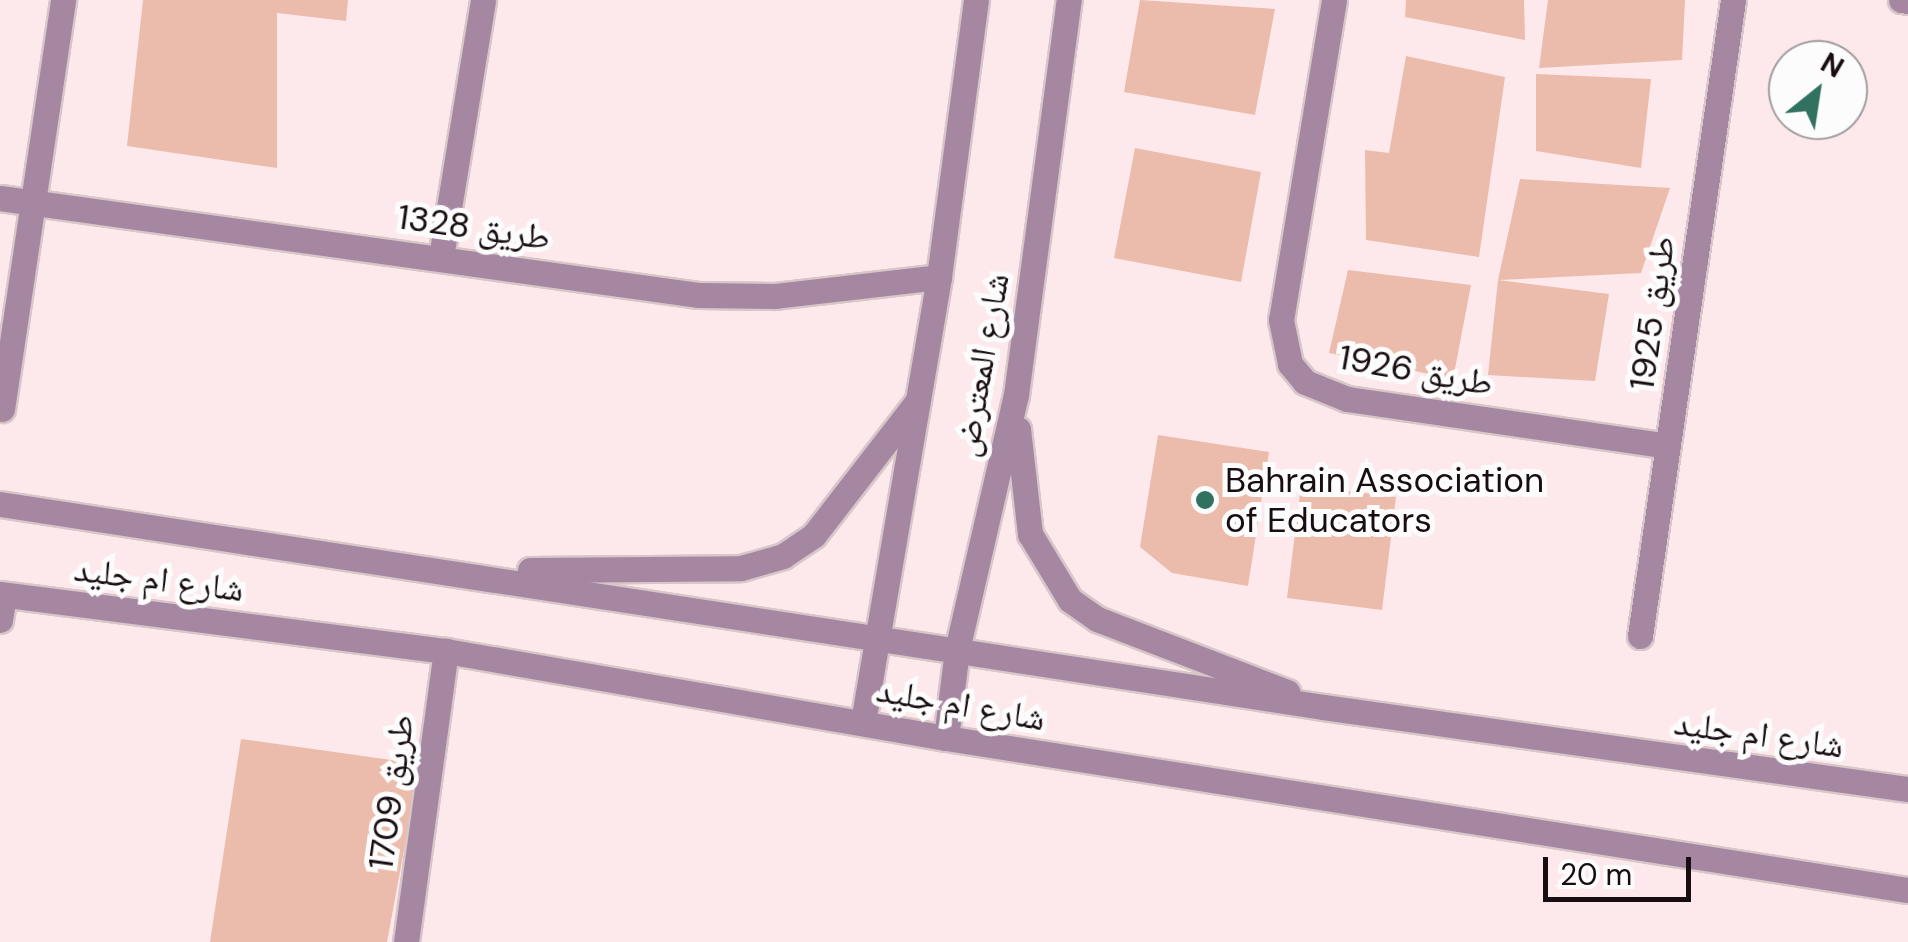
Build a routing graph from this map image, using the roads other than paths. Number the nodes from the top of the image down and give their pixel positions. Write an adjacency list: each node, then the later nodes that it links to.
1 (63, 0): 10 (street)
2 (483, 0): 11 (street)
3 (976, 0): 12 (street, شارع المعترض)
4 (1070, 0): 13 (street, شارع المعترض)
5 (1334, 0): 16 (street, طريق 1926)
6 (1733, 0): 16 (street, طريق 1925)
7 (1900, 0): 8 (street)
8 (1908, 1)
9 (0, 198): 10 (street, طريق 1328)
10 (35, 202): 11 (street, طريق 1328); 15 (street)
11 (441, 257): 12 (street, طريق 1328)
12 (940, 277): 14 (street, شارع المعترض)
13 (1016, 395): 22 (street, شارع المعترض); 24 (street)
14 (919, 399): 18 (street); 21 (street, شارع المعترض)
15 (2, 409)
16 (1668, 446): 20 (street, طريق 1925)
17 (0, 504): 18 (street, شارع ام جليد)
18 (452, 570): 21 (street, شارع ام جليد)
19 (2, 603): 23 (street, شارع ام جليد)
20 (1640, 636)
21 (882, 638): 22 (street, شارع ام جليد); 25 (street, شارع المعترض)
22 (957, 650): 24 (street, شارع ام جليد); 26 (street, شارع المعترض)
23 (446, 651): 25 (street, شارع ام جليد); 29 (street, طريق 1709)
24 (1324, 708): 27 (street, شارع ام جليد)
25 (863, 722): 26 (street, شارع ام جليد)
26 (946, 738): 28 (street, شارع ام جليد)
27 (1908, 790)
28 (1908, 890)
29 (406, 942)

